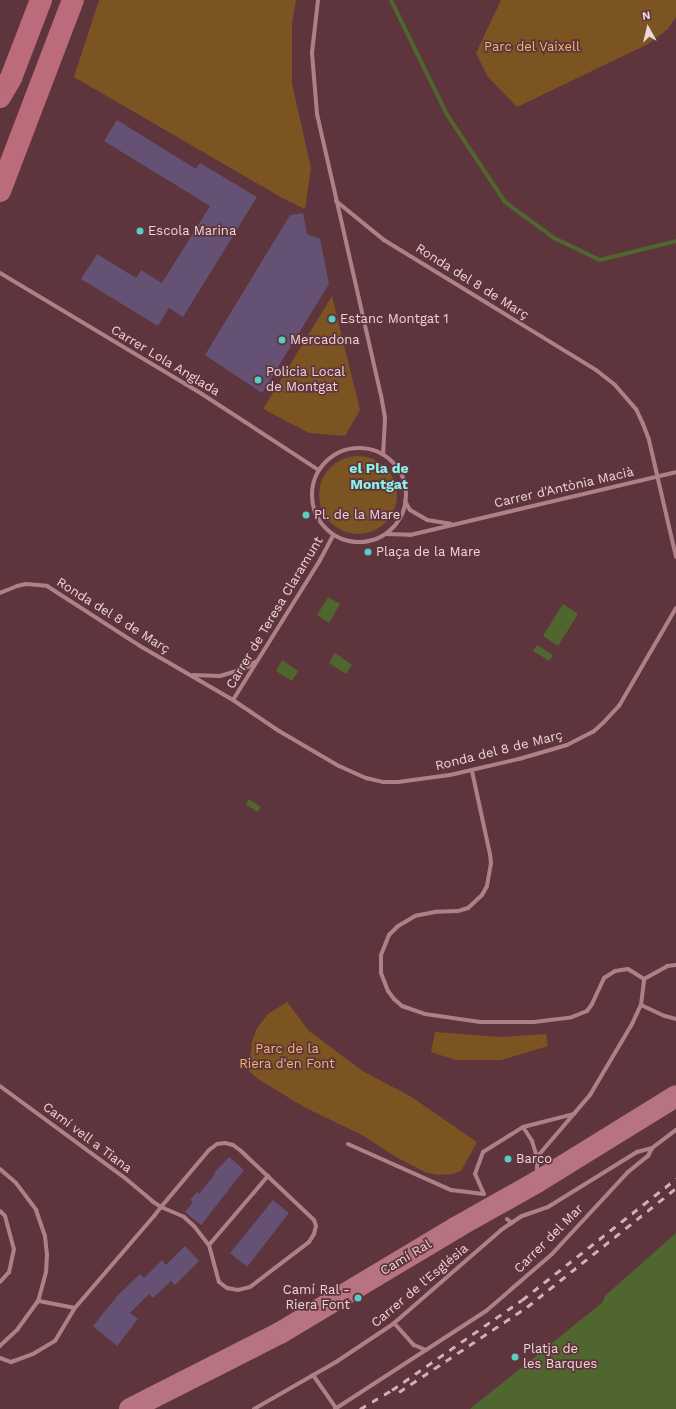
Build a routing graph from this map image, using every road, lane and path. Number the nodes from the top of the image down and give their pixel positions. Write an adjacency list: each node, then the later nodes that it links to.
1 (31, 0): 5 (highway)
2 (41, 0): 6 (highway)
3 (73, 0): 7 (highway)
4 (318, 0): 8 (street)
5 (0, 80)
6 (0, 97)
7 (0, 191)
8 (336, 201): 10 (street); 13 (street, Ronda del 8 de Març)
9 (0, 273): 11 (street, Carrer Lola Anglada)
10 (383, 453): 11 (street); 14 (street)
11 (317, 469): 17 (street)
12 (676, 472): 13 (street, Carrer d'Antònia Macià)
13 (657, 477): 15 (street, Carrer d'Antònia Macià); 18 (street, Ronda del 8 de Març)
14 (405, 501): 15 (street, Carrer d'Antònia Macià); 16 (street)
15 (456, 524): 16 (street, Carrer d'Antònia Macià)
16 (385, 534): 17 (street)
17 (333, 536): 21 (street, Carrer de Teresa Claramunt)
18 (676, 558)
19 (0, 593): 22 (street, Ronda del 8 de Març)
20 (676, 608): 24 (street, Ronda del 8 de Març)
21 (257, 661): 22 (street, Ronda del 8 de Març); 23 (street, Carrer de Teresa Claramunt)
22 (190, 675): 23 (street, Ronda del 8 de Març)
23 (233, 700): 24 (street, Ronda del 8 de Març)
24 (472, 771): 26 (street)
25 (676, 965): 26 (street)
26 (644, 979): 27 (street)
27 (641, 1005): 28 (street); 31 (street)
28 (676, 1019)
29 (0, 1086): 40 (street, Camí vell a Tiana)
30 (673, 1100): 39 (main road, Camí Ral)
31 (574, 1114): 32 (street); 36 (street)
32 (523, 1127): 34 (street); 36 (street)
33 (676, 1130): 35 (street, Carrer del Mar)
34 (348, 1144)
35 (652, 1148): 43 (street, Carrer de l'Església); 50 (street, Carrer del Mar)
36 (537, 1157): 39 (street)
37 (0, 1169): 46 (street)
38 (268, 1176): 40 (street); 44 (street); 44 (street)
39 (537, 1182): 53 (main road, Camí Ral)
40 (161, 1207): 44 (street, Camí vell a Tiana); 47 (street)
41 (0, 1211): 45 (street)
42 (507, 1219): 43 (street)
43 (512, 1223): 48 (street, Carrer de l'Església)
44 (209, 1245)
45 (0, 1282)
46 (38, 1301): 47 (street); 49 (street)
47 (74, 1308): 51 (street)
48 (394, 1323): 50 (street); 52 (street, Carrer de l'Església)
49 (0, 1346)
50 (426, 1350): 55 (street, Carrer del Mar)
51 (0, 1358)
52 (313, 1375): 54 (street, Carrer de l'Església); 55 (street)
53 (130, 1409)
54 (254, 1409)
55 (336, 1409)

